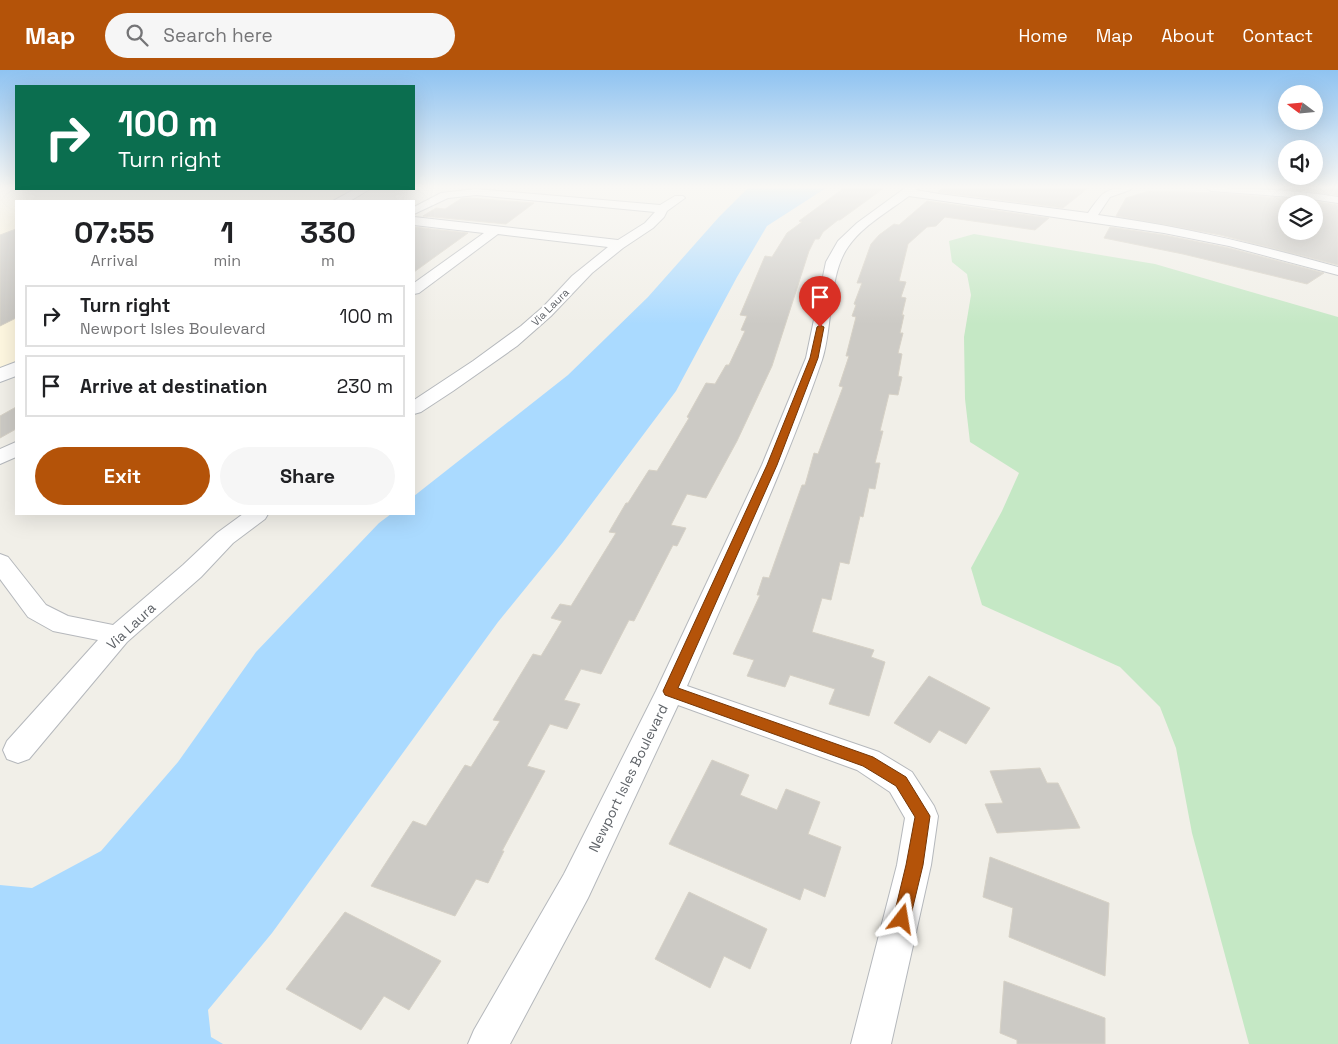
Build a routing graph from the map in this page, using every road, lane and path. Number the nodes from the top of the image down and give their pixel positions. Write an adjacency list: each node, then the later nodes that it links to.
1 (491, 233): 8 (street)
2 (526, 233): 6 (street)
3 (636, 233): 6 (street, Via Laura)
4 (854, 233): 21 (street, Newport Isles Boulevard)
5 (1185, 233): 7 (street, Newport Isles Boulevard)
6 (619, 244): 14 (street, Via Laura)
7 (1338, 270)
8 (415, 289)
9 (15, 368): 10 (street)
10 (0, 376)
11 (15, 378): 12 (street)
12 (0, 386)
13 (415, 392): 14 (street)
14 (432, 396): 15 (street, Via Laura)
15 (415, 407)
16 (15, 449): 17 (street)
17 (0, 458)
18 (256, 515): 20 (street, Via Laura)
19 (0, 562): 20 (street)
20 (118, 635): 22 (street, Via Laura)
21 (670, 691): 23 (street, Newport Isles Boulevard); 24 (street)
22 (18, 750)
23 (488, 1044)
24 (872, 1044)

